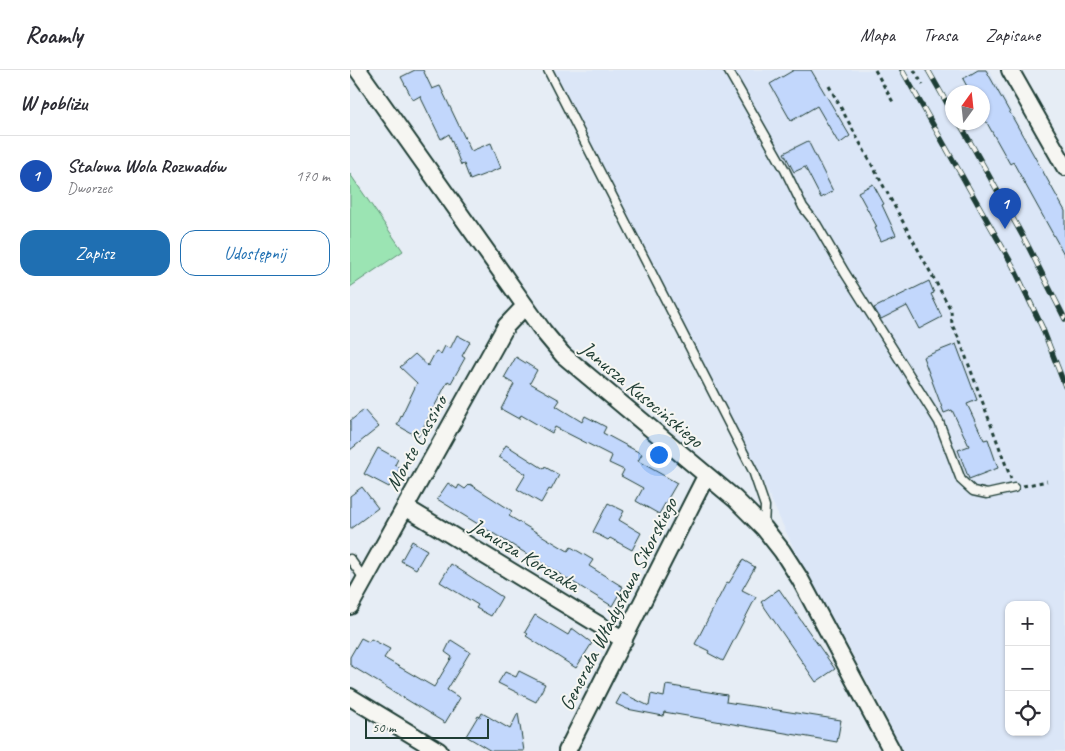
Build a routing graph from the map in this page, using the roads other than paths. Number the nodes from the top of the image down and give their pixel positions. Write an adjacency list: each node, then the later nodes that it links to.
1 (358, 70): 6 (street, Janusza Kusocińskiego)
2 (548, 70): 10 (lane)
3 (728, 70): 8 (lane)
4 (1010, 70): 5 (street)
5 (1065, 167)
6 (525, 306): 7 (street, Janusza Kusocińskiego); 9 (street, Monte Cassino)
7 (706, 476): 10 (street, Janusza Kusocińskiego); 14 (street, Generała Władysława Sikorskiego)
8 (1014, 488)
9 (405, 507): 12 (street, Monte Cassino); 14 (street, Janusza Korczaka)
10 (764, 528): 18 (street, Janusza Kusocińskiego)
11 (350, 560): 12 (lane)
12 (365, 580): 13 (street, Monte Cassino)
13 (350, 606)
14 (624, 640): 17 (street, Generała Władysława Sikorskiego)
15 (350, 697): 16 (street)
16 (439, 751)
17 (567, 751)
18 (892, 751)

